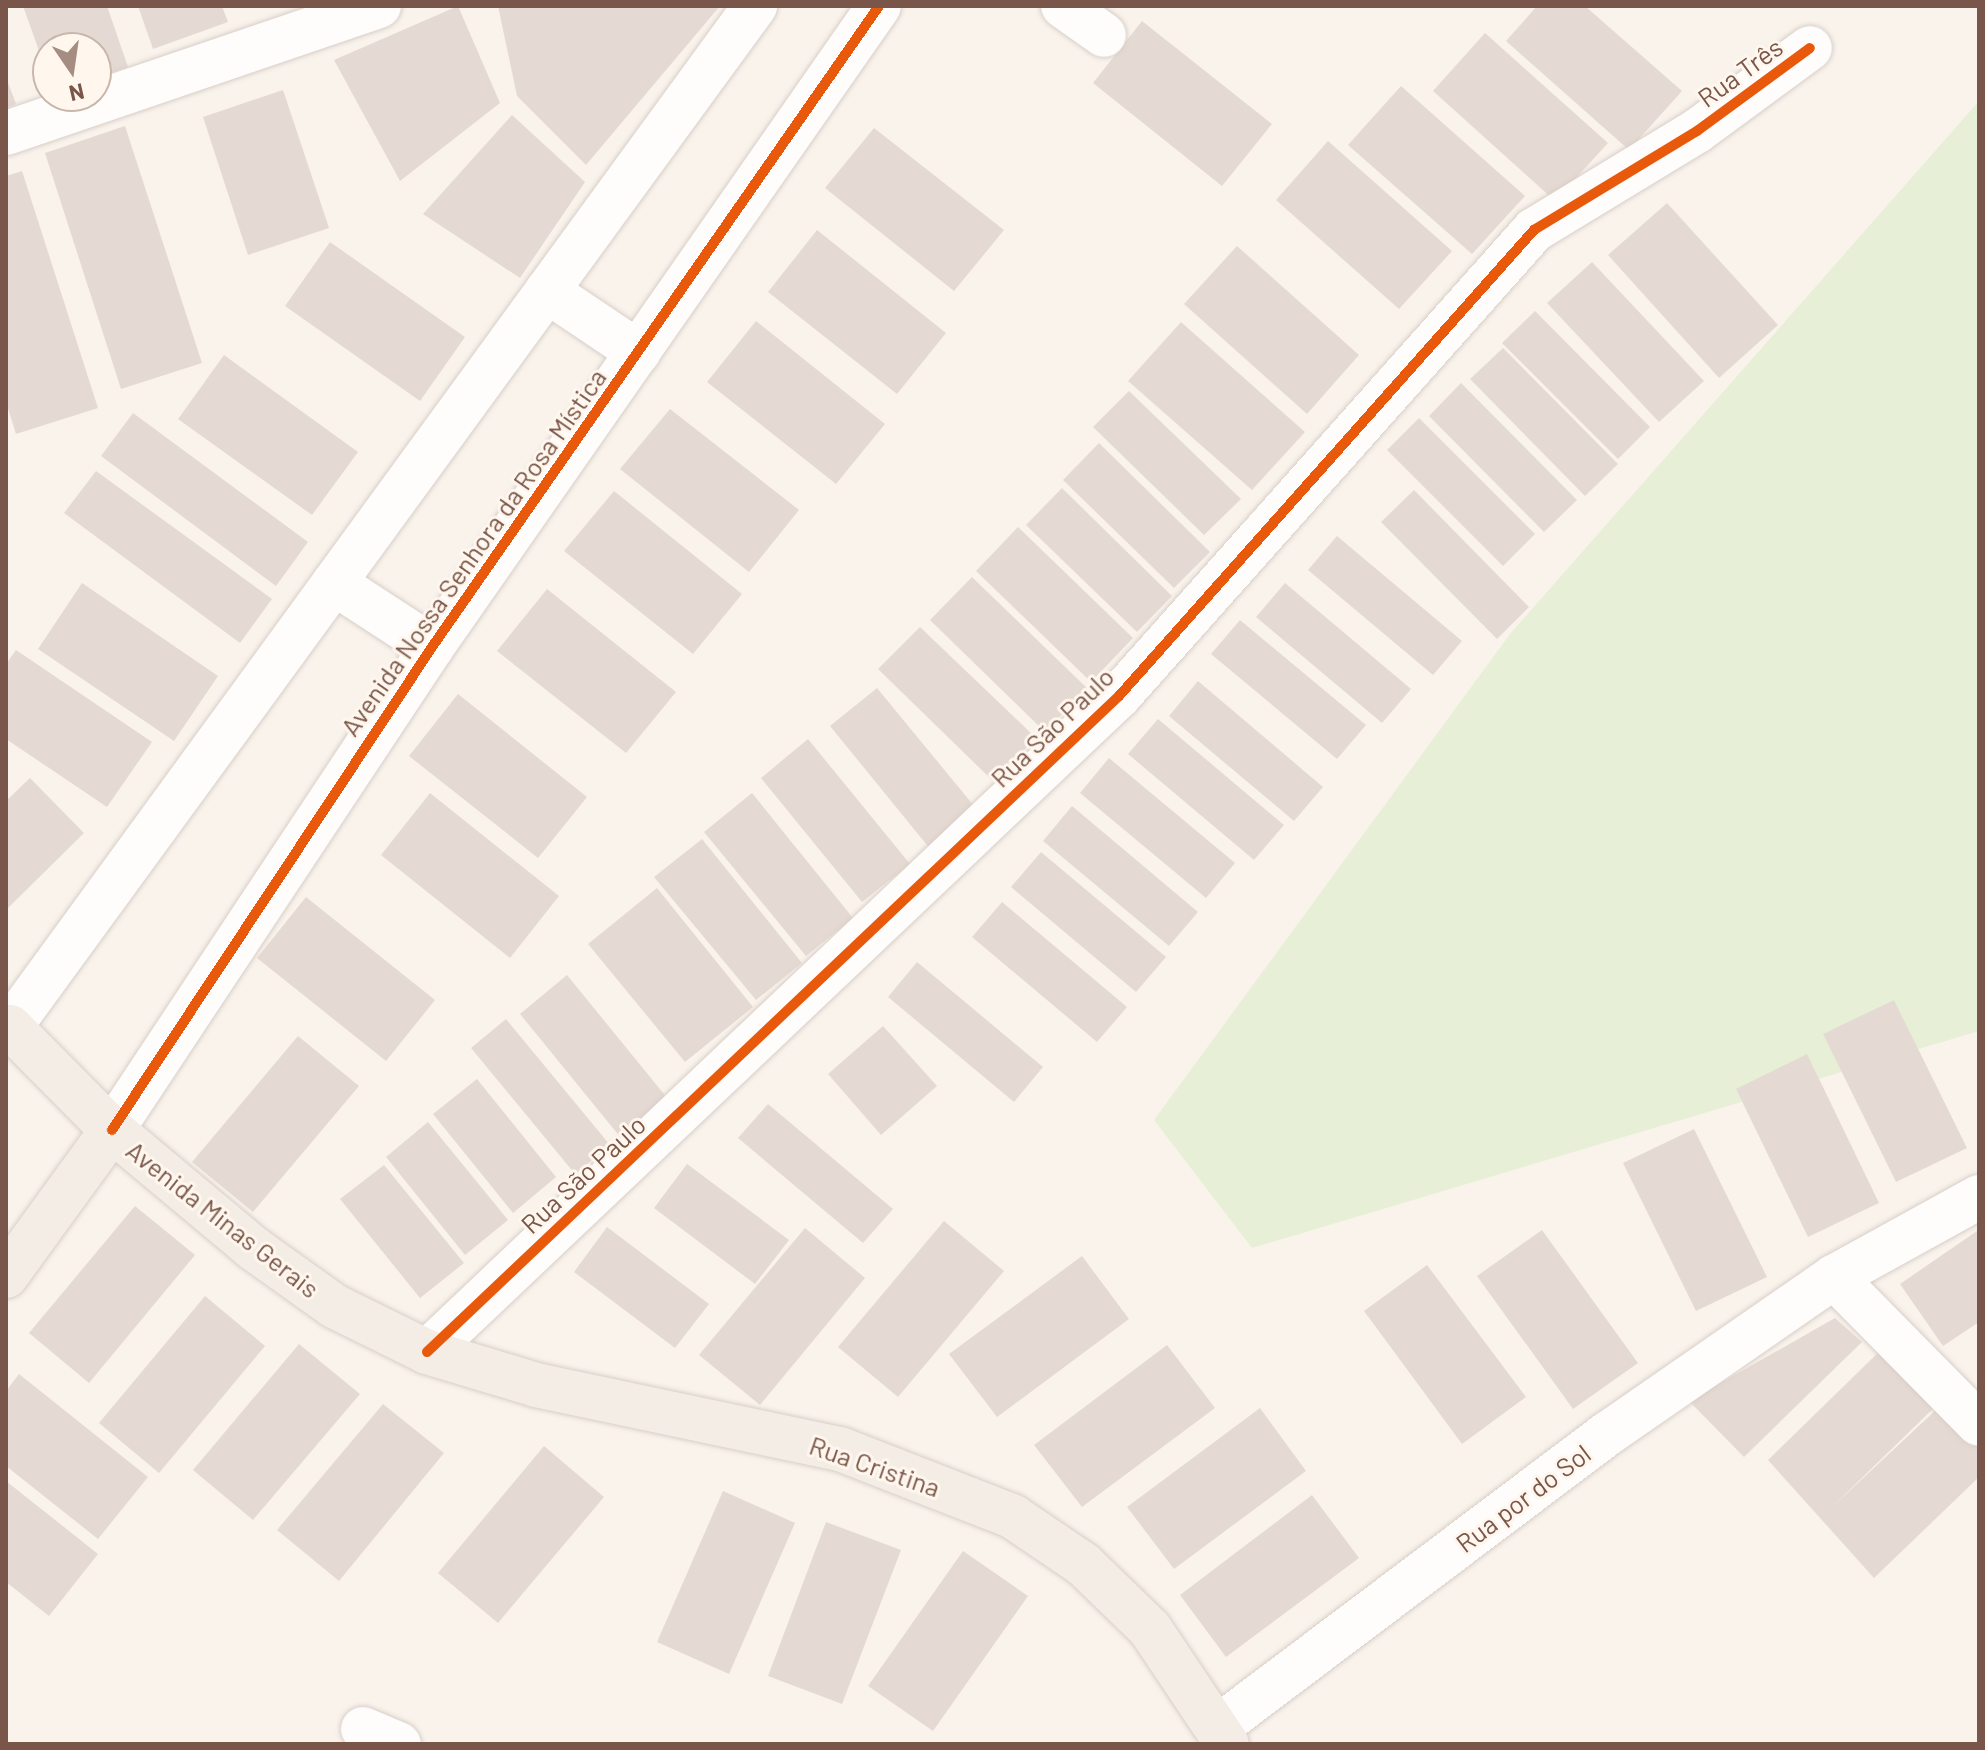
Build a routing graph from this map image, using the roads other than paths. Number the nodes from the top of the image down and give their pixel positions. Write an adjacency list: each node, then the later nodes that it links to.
1 (379, 6): 8 (street)
2 (755, 6): 9 (street)
3 (879, 6): 10 (street, Avenida Nossa Senhora da Rosa Mística)
4 (1063, 6): 5 (street)
5 (1104, 35)
6 (1810, 48): 7 (street, Rua Três)
7 (1697, 131): 18 (street, Rua São Paulo)
8 (6, 133)
9 (547, 291): 10 (street); 11 (street)
10 (638, 352): 12 (street, Avenida Nossa Senhora da Rosa Mística)
11 (334, 583): 12 (street); 13 (street)
12 (432, 647): 14 (street, Avenida Nossa Senhora da Rosa Mística)
13 (7, 1028): 14 (main road, Avenida Minas Gerais)
14 (112, 1130): 16 (main road); 18 (main road, Avenida Minas Gerais)
15 (1979, 1197): 17 (street, Rua por do Sol)
16 (6, 1276)
17 (1834, 1277): 19 (street); 20 (street, Rua por do Sol)
18 (427, 1352): 20 (main road, Rua Cristina)
19 (1979, 1424)
20 (1223, 1735)

